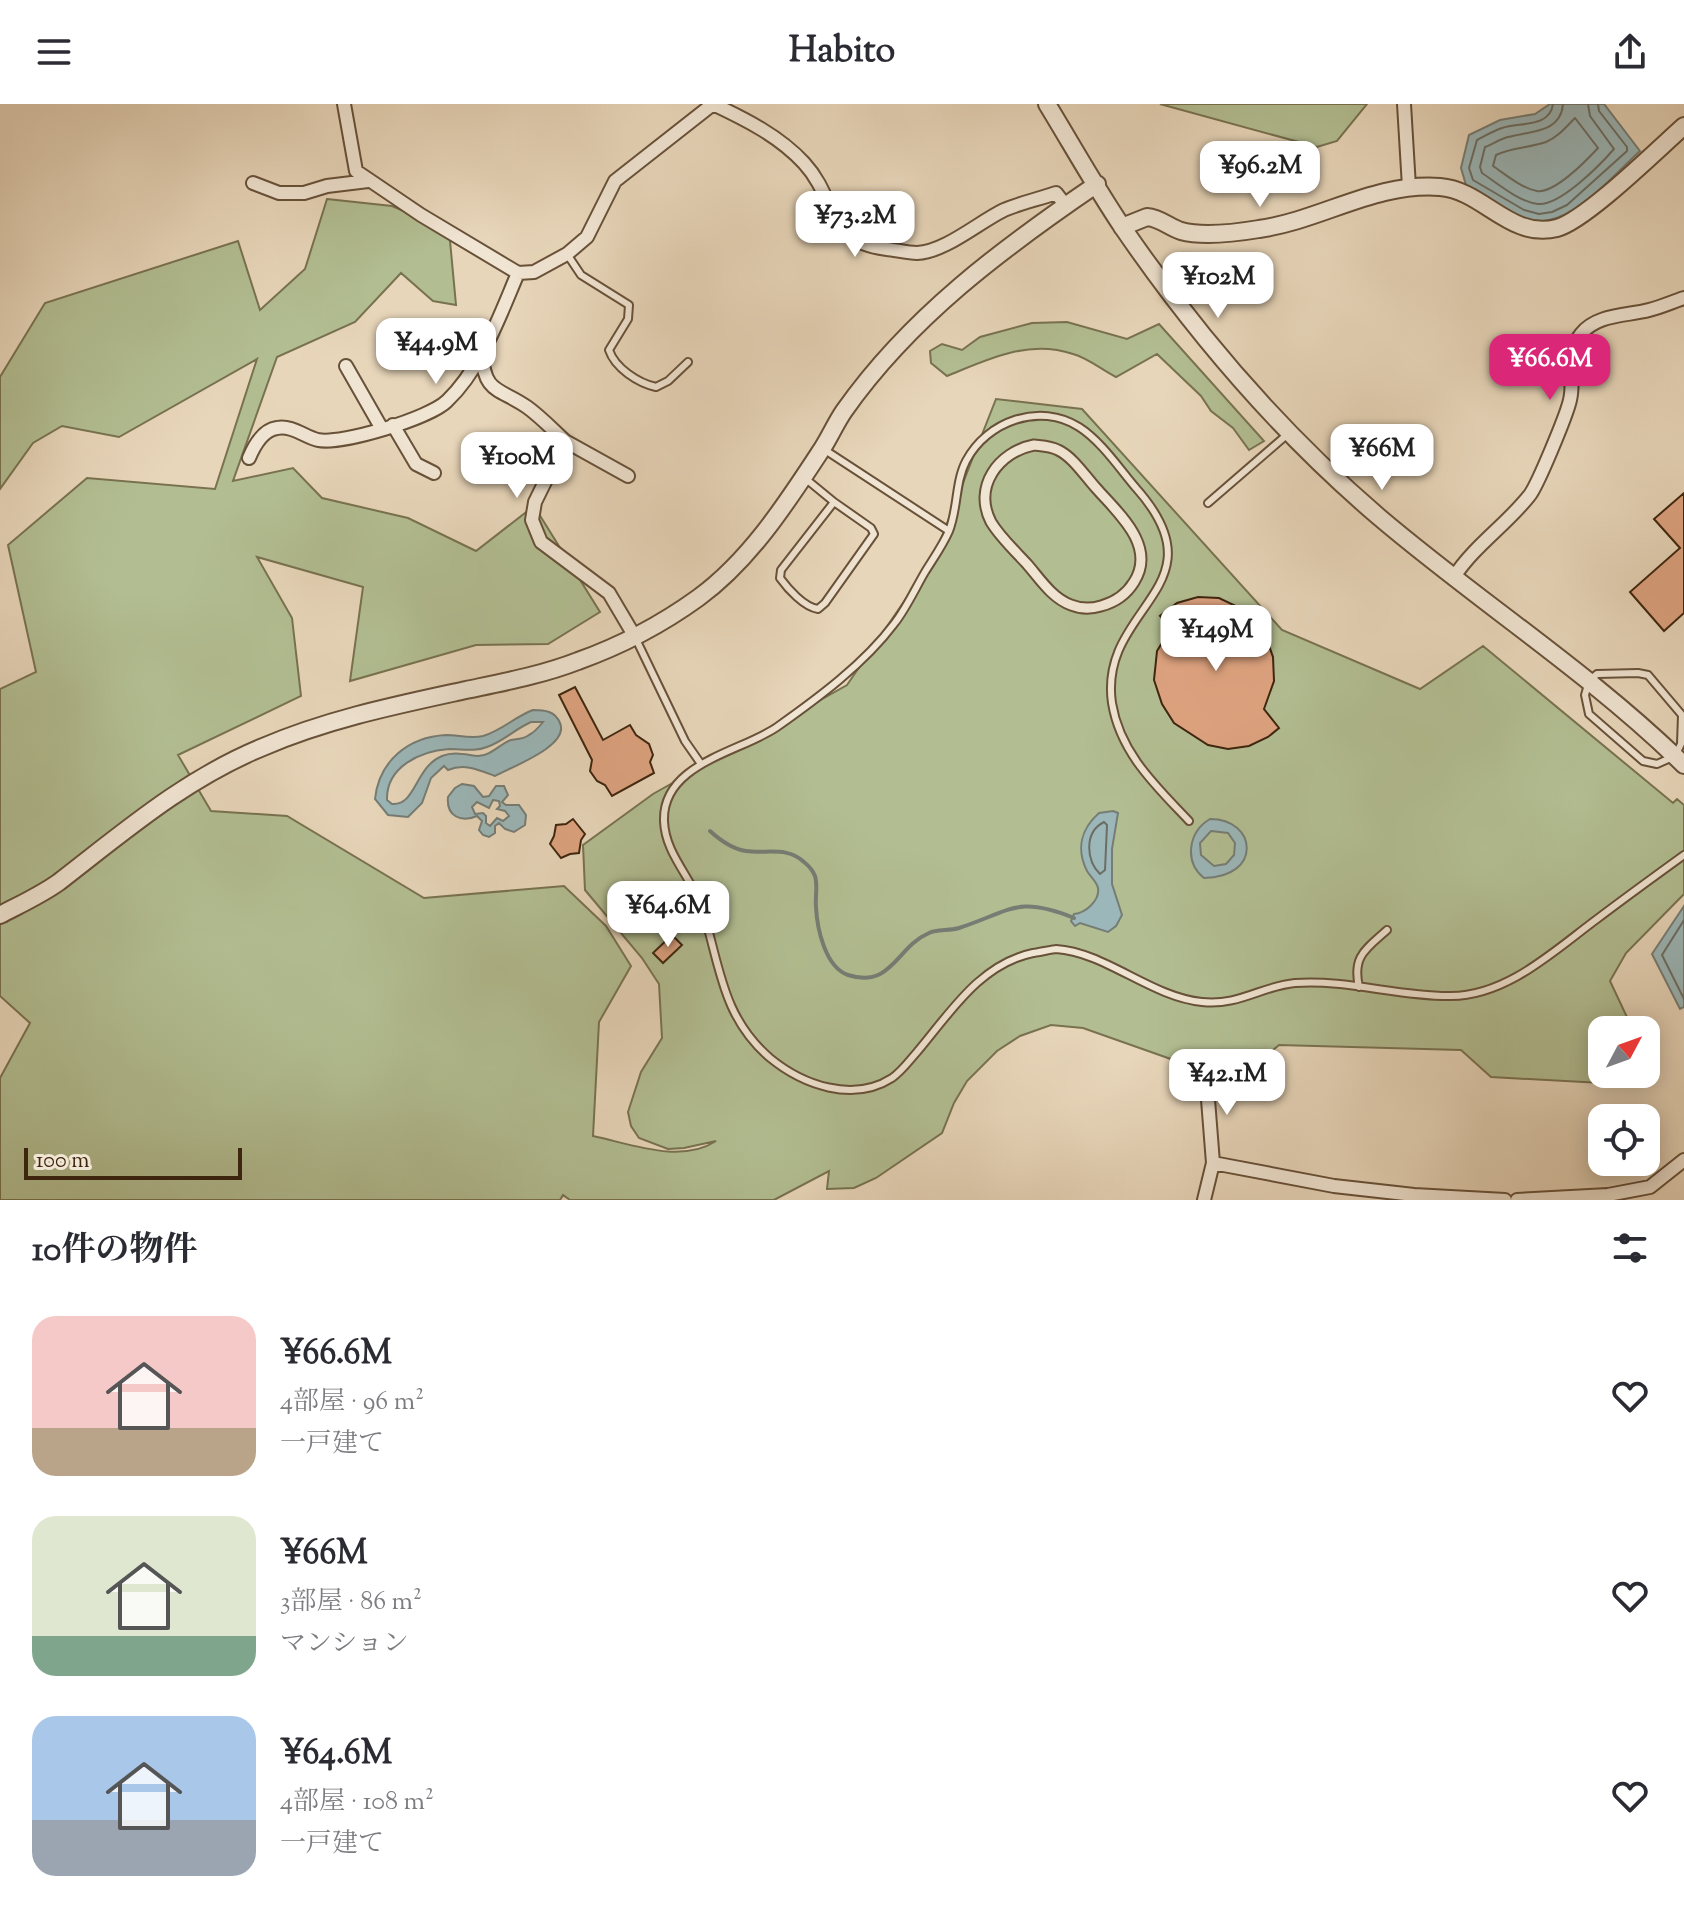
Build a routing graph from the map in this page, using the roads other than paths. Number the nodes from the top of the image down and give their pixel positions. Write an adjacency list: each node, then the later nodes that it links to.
1 (344, 104): 6 (street)
2 (713, 104): 10 (street); 12 (street)
3 (1047, 104): 8 (street)
4 (1404, 104): 9 (street)
5 (1684, 126): 9 (street)
6 (368, 181): 7 (street); 13 (street)
7 (253, 183)
8 (1097, 184): 10 (street); 11 (street)
9 (1409, 187): 11 (street)
10 (1066, 206): 21 (street)
11 (1122, 227): 19 (street)
12 (567, 254): 13 (street); 16 (lane)
13 (518, 273): 15 (street)
14 (1684, 298): 30 (street)
15 (482, 354): 18 (street); 20 (street)
16 (688, 362)
17 (346, 366): 18 (street)
18 (388, 427): 22 (street); 24 (street)
19 (1289, 433): 28 (lane); 30 (street)
20 (565, 441): 25 (street); 31 (street)
21 (822, 448): 26 (street); 29 (lane)
22 (249, 458)
23 (1074, 463): 23 (street)
24 (434, 473)
25 (628, 476)
26 (803, 477): 27 (lane); 31 (street)
27 (834, 502): 27 (lane)
28 (1208, 503)
29 (949, 531): 34 (lane); 35 (lane)
30 (1454, 577): 32 (street)
31 (635, 637): 34 (lane); 37 (street)
32 (1589, 681): 33 (street); 33 (lane); 33 (lane)
33 (1680, 760)
34 (701, 764): 39 (lane)
35 (1189, 821)
36 (1684, 855): 39 (lane)
37 (0, 915)
38 (1387, 930): 39 (lane)
39 (1359, 987)
40 (1206, 1074): 42 (street)
41 (1684, 1160): 45 (street)
42 (1213, 1163): 43 (street); 44 (street)
43 (1204, 1200)
44 (1505, 1200)
45 (1517, 1200)

